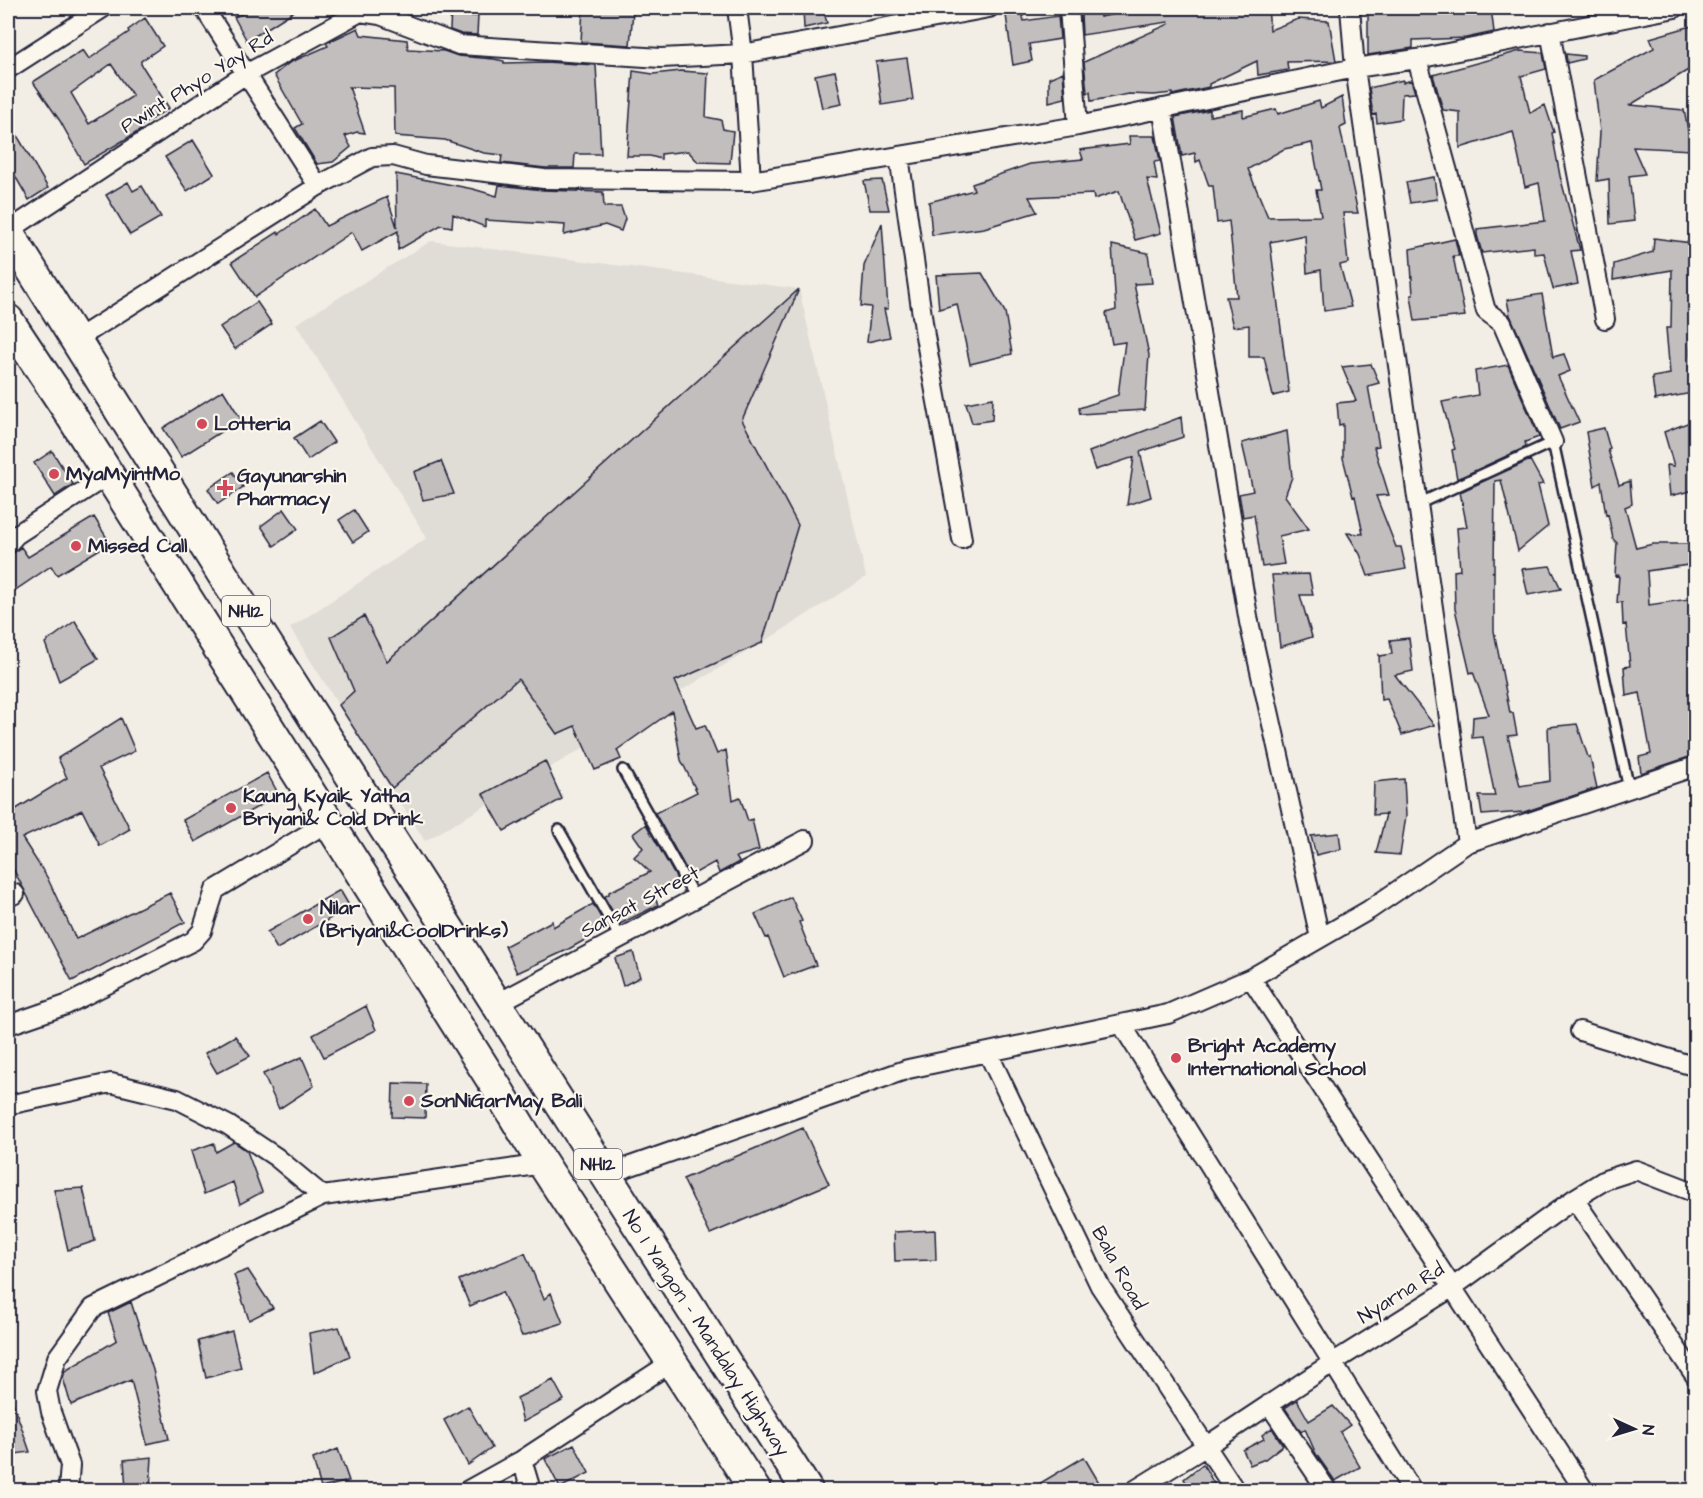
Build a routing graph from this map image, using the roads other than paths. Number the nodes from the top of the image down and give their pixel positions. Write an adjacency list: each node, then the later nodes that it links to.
1 (103, 8): 12 (street)
2 (204, 8): 13 (street)
3 (737, 8): 9 (street)
4 (989, 8): 9 (street, Pwint Phyo Yay Rd)
5 (1069, 8): 15 (street)
6 (1350, 8): 11 (street)
7 (1675, 8): 8 (street)
8 (1550, 32): 10 (street); 20 (street)
9 (743, 54): 13 (street, Pwint Phyo Yay Rd); 17 (street)
10 (1417, 59): 11 (street); 25 (street)
11 (1355, 68): 14 (street); 27 (street)
12 (8, 69)
13 (246, 74): 18 (street); 19 (street, Pwint Phyo Yay Rd)
14 (1162, 108): 15 (street); 43 (street)
15 (1078, 126): 16 (street)
16 (899, 156): 17 (street); 28 (street)
17 (751, 181): 18 (street)
18 (318, 186): 22 (street)
19 (8, 232): 22 (highway, No 1 Yangon - Mandalay Highway / NH12)
20 (1605, 319)
21 (9, 326): 24 (highway, NH12)
22 (74, 341): 23 (highway, No 1 Yangon - Mandalay Highway / NH12)
23 (102, 386): 24 (highway); 30 (highway, No 1 Yangon - Mandalay Highway / NH12)
24 (67, 409): 26 (highway, NH12)
25 (1553, 442): 27 (lane); 34 (lane)
26 (108, 475): 29 (street); 31 (highway, NH12)
27 (1418, 504): 39 (street)
28 (962, 539)
29 (8, 544)
30 (240, 602): 31 (highway); 37 (highway, No 1 Yangon - Mandalay Highway / NH12)
31 (203, 624): 35 (highway, NH12)
32 (1695, 766): 34 (street)
33 (623, 770): 41 (lane)
34 (1629, 789): 39 (street)
35 (328, 822): 40 (highway, NH12); 46 (street)
36 (558, 830): 42 (lane)
37 (389, 837): 40 (highway); 45 (highway, No 1 Yangon - Mandalay Highway / NH12)
38 (805, 840): 41 (street, Sansat Street)
39 (1467, 843): 43 (street)
40 (351, 858): 52 (highway, NH12)
41 (695, 898): 42 (street, Sansat Street)
42 (620, 938): 45 (street, Sansat Street)
43 (1320, 938): 44 (street)
44 (1251, 978): 47 (street); 59 (street)
45 (496, 1004): 50 (highway, No 1 Yangon - Mandalay Highway / NH12)
46 (8, 1024)
47 (1122, 1025): 49 (street); 63 (street)
48 (1580, 1031): 51 (street)
49 (988, 1053): 55 (street); 66 (street, Bala Road)
50 (533, 1063): 52 (highway); 55 (highway, No 1 Yangon - Mandalay Highway / NH12)
51 (1695, 1067)
52 (495, 1085): 54 (highway, NH12)
53 (8, 1105): 57 (street)
54 (543, 1164): 57 (street); 61 (highway, NH12)
55 (605, 1175): 60 (highway, No 1 Yangon - Mandalay Highway / NH12)
56 (1695, 1193): 58 (street, Nyarna Rd)
57 (323, 1196): 68 (street)
58 (1574, 1199): 59 (street, Nyarna Rd); 64 (street)
59 (1453, 1287): 63 (street, Nyarna Rd); 77 (street)
60 (688, 1306): 61 (highway); 72 (highway, No 1 Yangon - Mandalay Highway / NH12)
61 (651, 1330): 62 (highway, NH12)
62 (672, 1362): 67 (street); 71 (highway, NH12)
63 (1332, 1362): 65 (street, Nyarna Rd); 76 (street)
64 (1695, 1377)
65 (1269, 1404): 66 (street, Nyarna Rd); 75 (street)
66 (1205, 1447): 73 (street, Nyarna Rd); 74 (street, Bala Road)
67 (522, 1460): 69 (street); 70 (street)
68 (68, 1491)
69 (468, 1491)
70 (531, 1491)
71 (755, 1491)
72 (807, 1491)
73 (1135, 1491)
74 (1235, 1491)
75 (1328, 1491)
76 (1412, 1491)
77 (1584, 1491)

